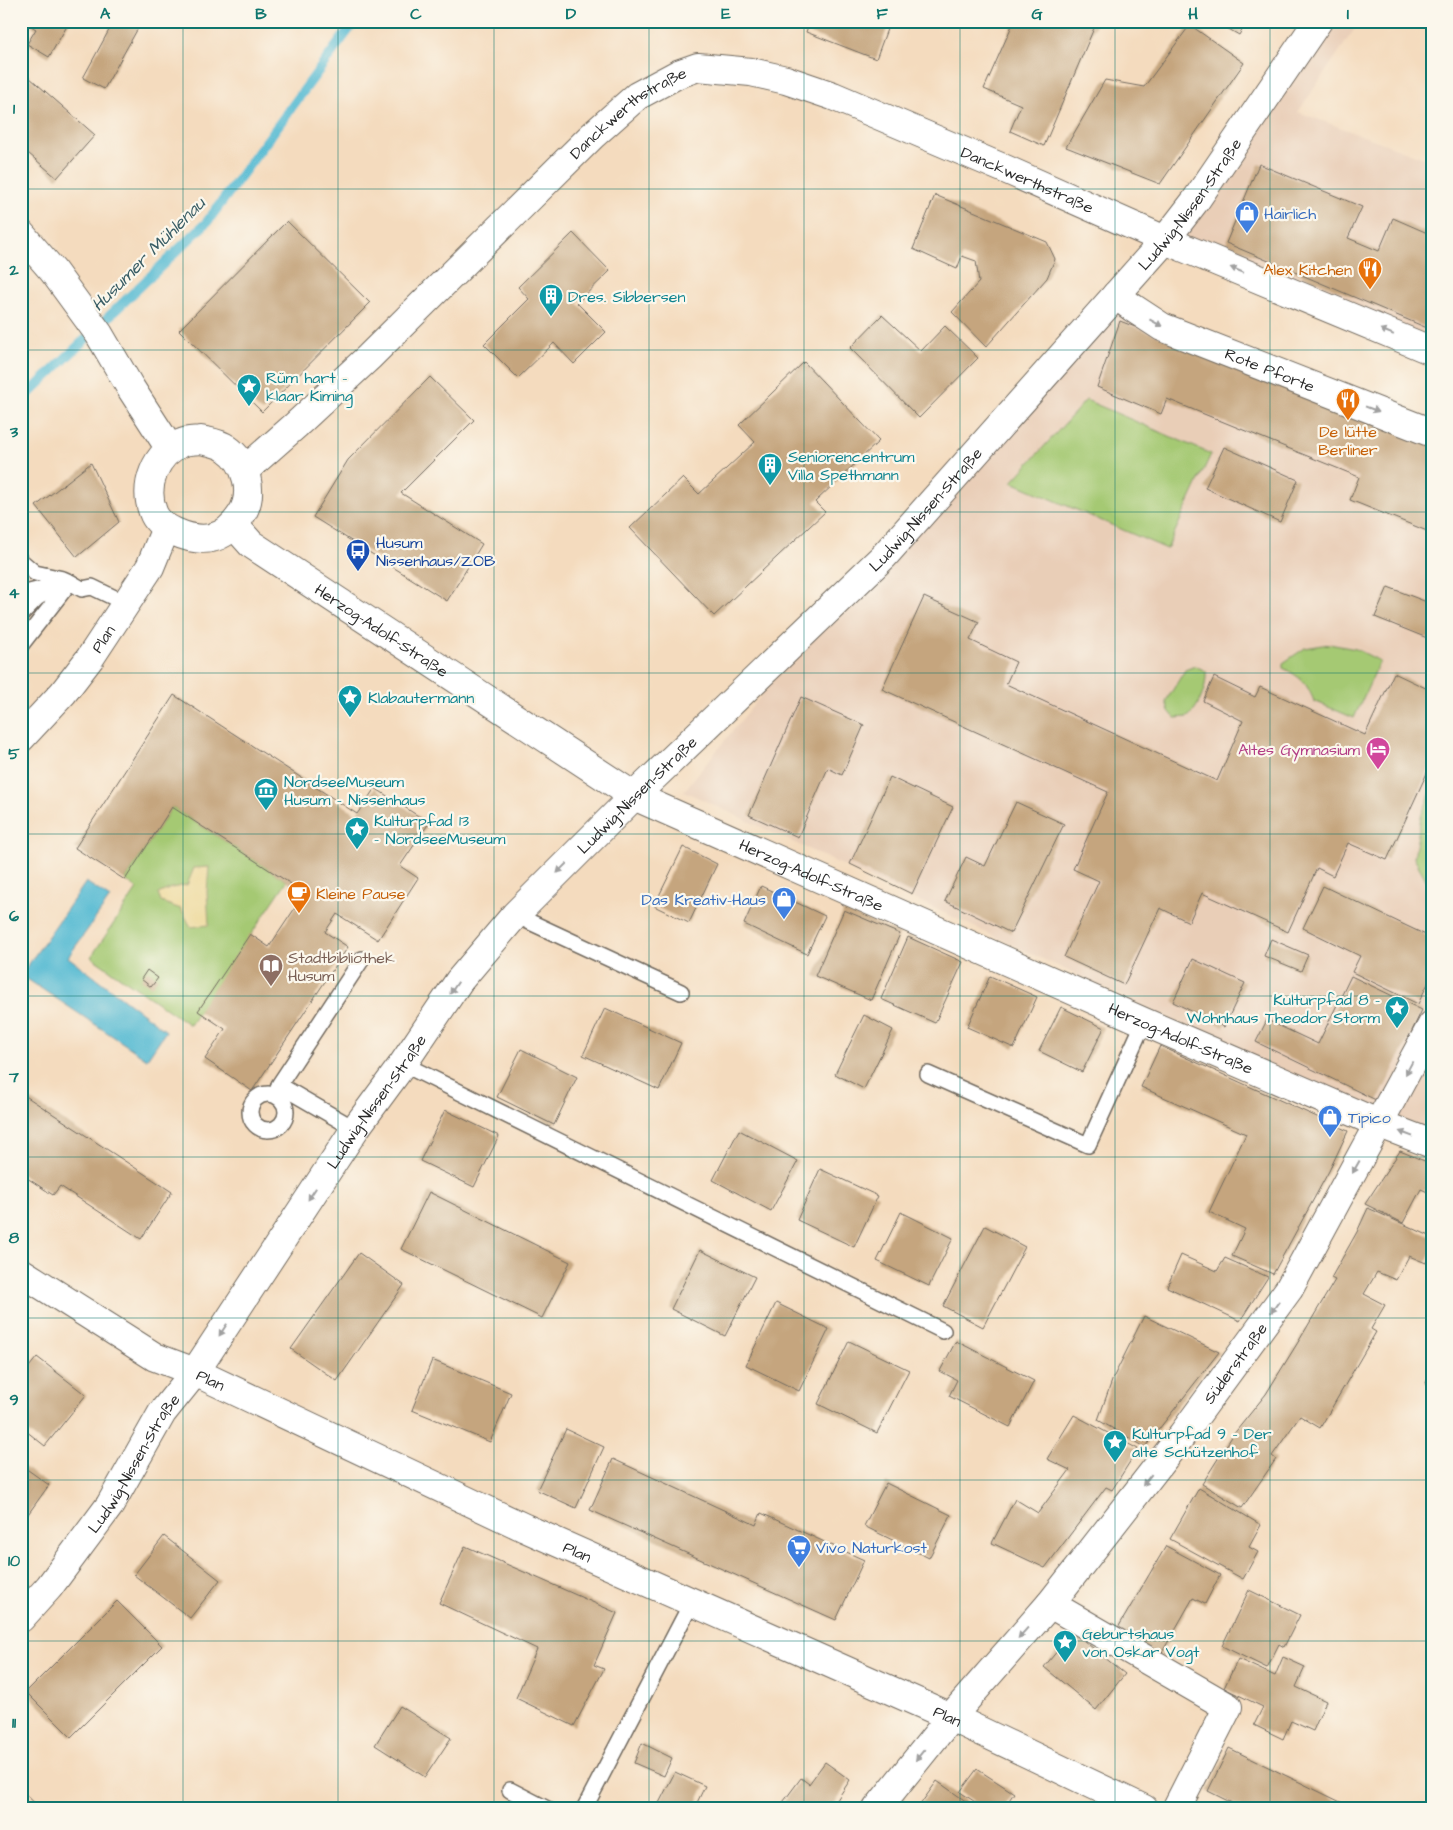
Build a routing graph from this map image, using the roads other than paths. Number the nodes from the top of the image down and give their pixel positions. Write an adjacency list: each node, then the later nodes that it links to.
1 (1318, 21): 3 (street, Ludwig-Nissen-Straße)
2 (21, 234): 7 (street)
3 (1165, 240): 4 (street, Ludwig-Nissen-Straße); 5 (street, one-way to 3); 8 (street, Danckwerthstraße)
4 (1116, 295): 6 (street, Rote Pforte, one-way to 6); 19 (street, Ludwig-Nissen-Straße)
5 (1432, 351)
6 (1432, 433)
7 (170, 449): 8 (street); 10 (street)
8 (245, 470): 9 (street)
9 (234, 525): 10 (street); 19 (street, Herzog-Adolf-Straße)
10 (166, 528): 15 (street, Plan)
11 (21, 561): 12 (lane)
12 (76, 586): 13 (lane); 15 (lane); 17 (lane)
13 (53, 587): 14 (lane); 16 (lane)
14 (21, 594)
15 (125, 603): 18 (street, Plan)
16 (21, 614)
17 (21, 645)
18 (21, 738)
19 (634, 796): 20 (street, Ludwig-Nissen-Straße, one-way to 20); 23 (street, Herzog-Adolf-Straße)
20 (516, 914): 22 (lane); 25 (street, Ludwig-Nissen-Straße, one-way to 25)
21 (362, 959): 28 (lane)
22 (681, 992)
23 (1144, 1022): 26 (lane); 27 (street, Herzog-Adolf-Straße)
24 (1432, 1024): 27 (street, Süderstraße, one-way to 27)
25 (403, 1064): 28 (street, Ludwig-Nissen-Straße); 31 (lane)
26 (928, 1074)
27 (1380, 1124): 29 (street, Herzog-Adolf-Straße, one-way to 27); 34 (street, Süderstraße, one-way to 34)
28 (355, 1129): 32 (street, Ludwig-Nissen-Straße, one-way to 32)
29 (1432, 1144)
30 (21, 1272): 32 (street, Plan)
31 (943, 1331)
32 (195, 1372): 33 (street, Plan); 35 (street, Ludwig-Nissen-Straße)
33 (692, 1602): 36 (street, Plan); 39 (lane)
34 (1050, 1604): 36 (street, Süderstraße, one-way to 36); 42 (street)
35 (21, 1618)
36 (951, 1717): 40 (street, Süderstraße, one-way to 40); 41 (street, Plan)
37 (510, 1790): 38 (lane)
38 (547, 1809)
39 (584, 1809)
40 (877, 1809)
41 (1144, 1809)
42 (1176, 1809)

